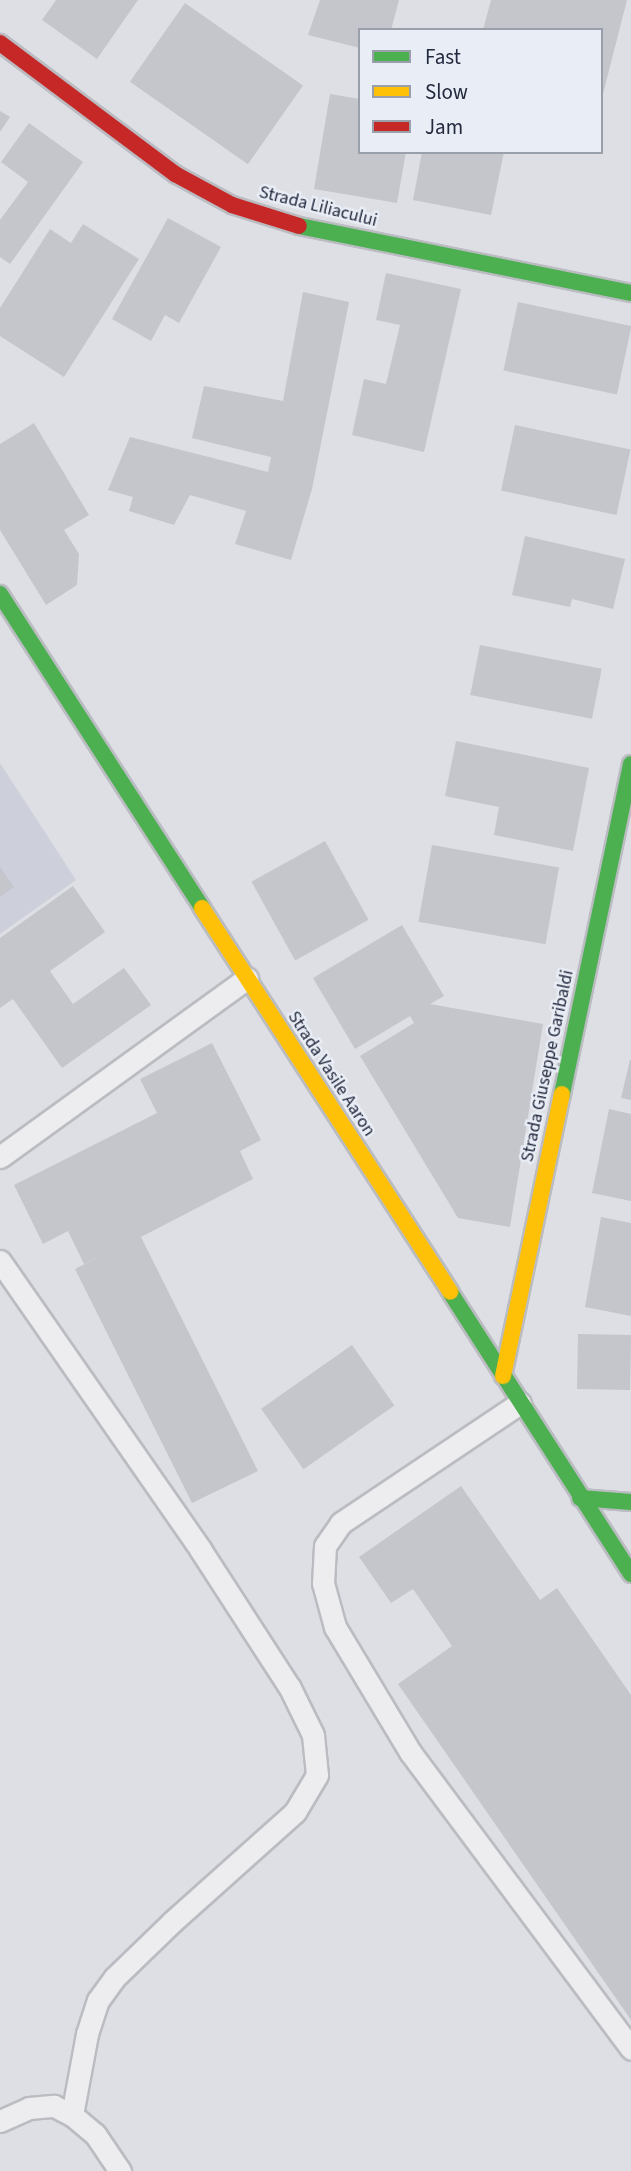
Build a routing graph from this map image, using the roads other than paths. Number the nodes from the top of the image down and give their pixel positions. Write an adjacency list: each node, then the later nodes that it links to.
1 (0, 43): 2 (street, Strada Liliacului)
2 (631, 293)
3 (0, 594): 5 (street, Strada Vasile Aaron)
4 (631, 764): 8 (street, Strada Giuseppe Garibaldi)
5 (247, 978): 6 (lane); 8 (street, Strada Vasile Aaron)
6 (0, 1157)
7 (0, 1261): 14 (lane)
8 (503, 1376): 9 (street, Strada Vasile Aaron)
9 (520, 1403): 10 (street, Strada Vasile Aaron); 13 (lane)
10 (580, 1498): 11 (street); 12 (street, Strada Vasile Aaron)
11 (631, 1502)
12 (631, 1574)
13 (631, 2049)
14 (72, 2115): 15 (lane); 16 (lane)
15 (0, 2121)
16 (120, 2171)

